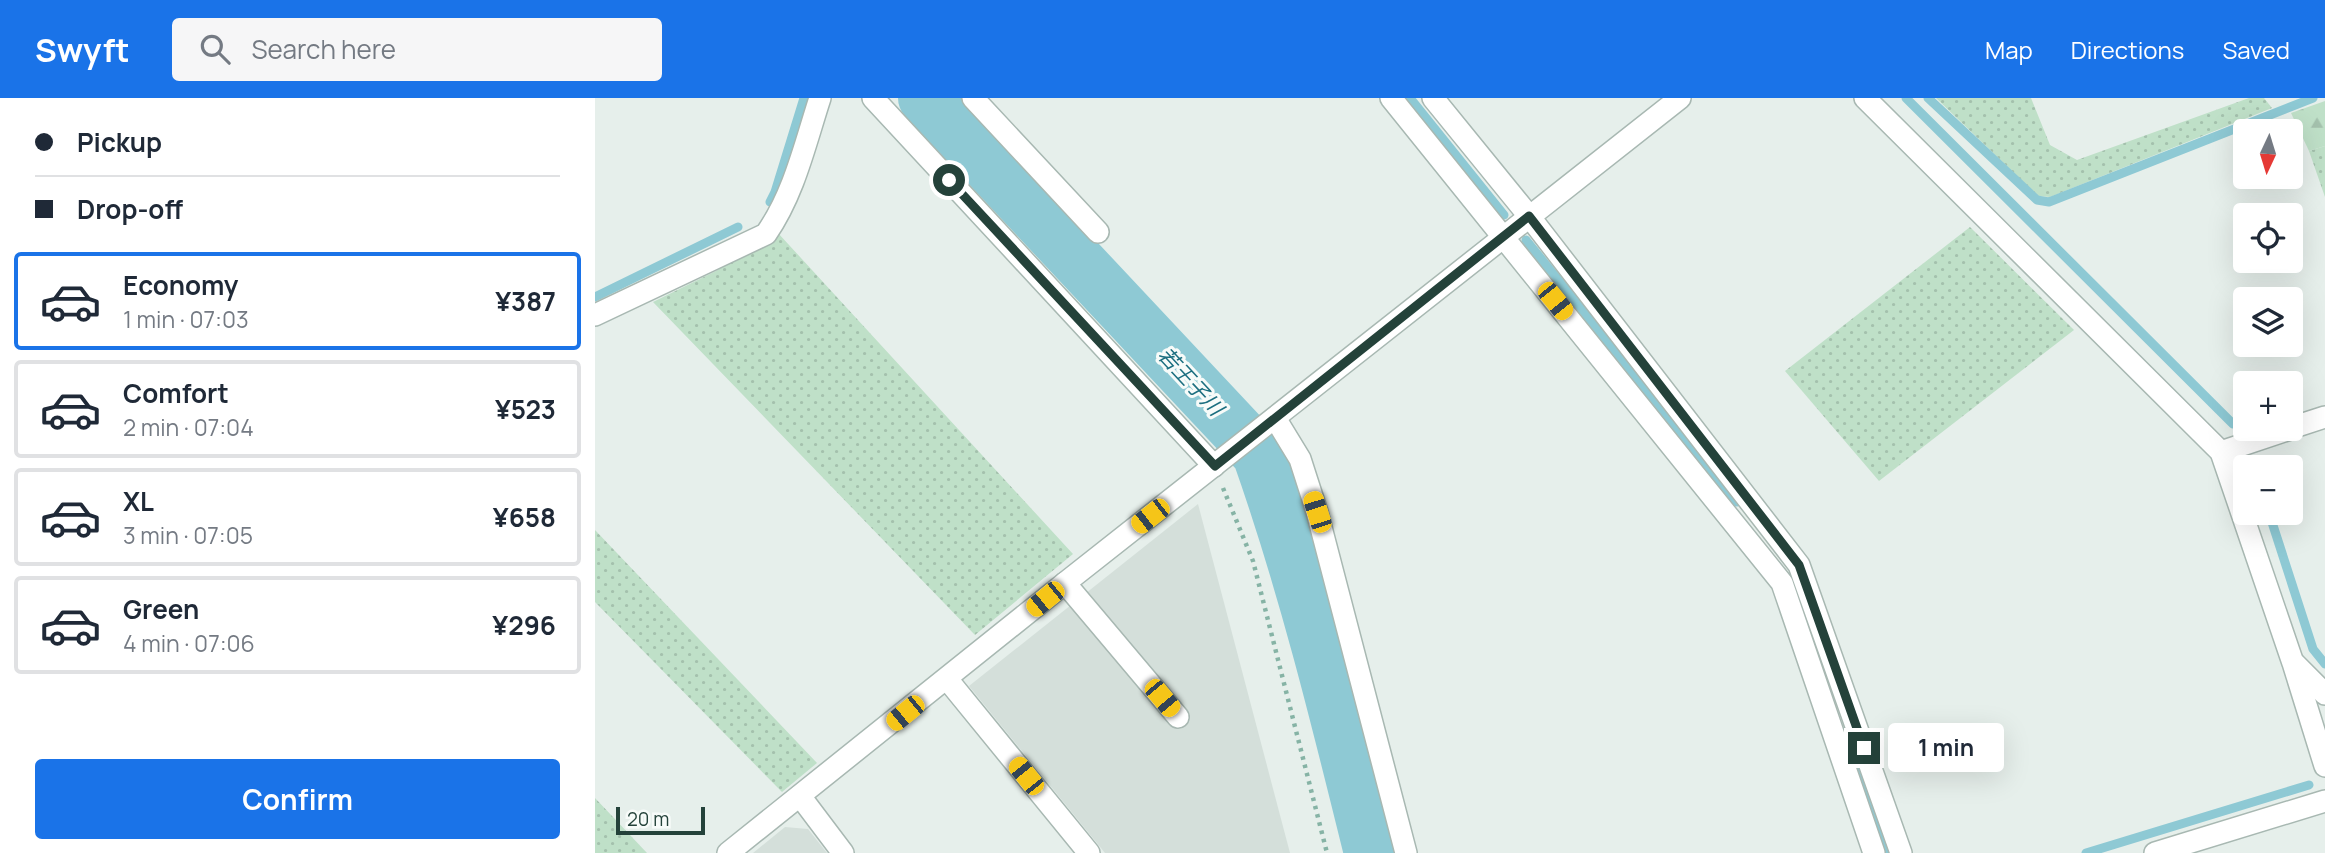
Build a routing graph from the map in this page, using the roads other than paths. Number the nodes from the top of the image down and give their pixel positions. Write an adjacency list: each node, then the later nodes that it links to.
1 (820, 98): 11 (street)
2 (873, 98): 17 (street)
3 (973, 98): 9 (street)
4 (1391, 98): 10 (street)
5 (1433, 98): 8 (street)
6 (1680, 98): 8 (street)
7 (1865, 98): 16 (street)
8 (1529, 216): 10 (street); 31 (street)
9 (1098, 232)
10 (1503, 236): 13 (street); 30 (street)
11 (595, 315)
12 (2325, 417): 14 (street)
13 (1270, 422): 17 (street); 29 (street)
14 (2303, 425)
15 (2254, 441): 16 (street)
16 (2221, 452): 19 (street)
17 (1218, 463): 18 (street)
18 (1065, 583): 20 (street); 22 (street)
19 (2293, 663): 21 (street); 23 (street)
20 (947, 679): 24 (street); 28 (street)
21 (2325, 694)
22 (1178, 717)
23 (2325, 766)
24 (800, 796): 26 (street); 27 (street)
25 (2325, 801): 32 (street)
26 (728, 853)
27 (843, 853)
28 (1089, 853)
29 (1406, 853)
30 (1874, 853)
31 (1901, 853)
32 (2155, 853)

